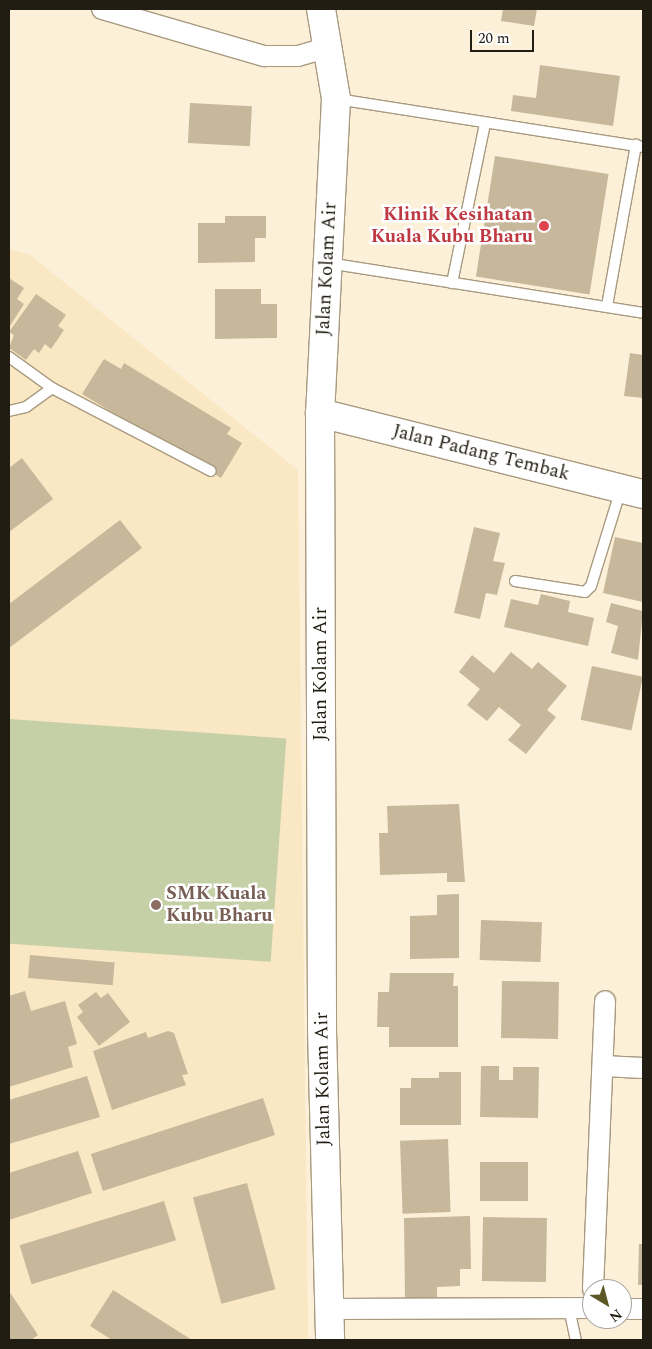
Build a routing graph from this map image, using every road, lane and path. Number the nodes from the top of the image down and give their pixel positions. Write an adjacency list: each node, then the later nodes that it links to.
1 (102, 9): 3 (street)
2 (321, 9): 3 (street, Jalan Kolam Air)
3 (330, 47): 4 (street, Jalan Kolam Air)
4 (336, 99): 5 (lane); 7 (street, Jalan Kolam Air)
5 (485, 124): 6 (lane); 8 (lane)
6 (640, 146): 9 (lane)
7 (328, 263): 8 (lane); 14 (street, Jalan Kolam Air)
8 (452, 283): 9 (lane)
9 (607, 306): 10 (lane)
10 (643, 313)
11 (9, 357): 12 (lane)
12 (52, 388): 13 (lane); 15 (lane)
13 (9, 411)
14 (320, 413): 16 (street, Jalan Padang Tembak); 22 (street, Jalan Kolam Air)
15 (212, 471)
16 (632, 491): 17 (lane)
17 (515, 581)
18 (605, 1001): 19 (street)
19 (603, 1066): 20 (street); 21 (street)
20 (643, 1068)
21 (593, 1279)
22 (330, 1308): 23 (street); 25 (street, Jalan Kolam Air)
23 (569, 1308): 24 (street); 26 (lane)
24 (582, 1308)
25 (330, 1340)
26 (576, 1340)

